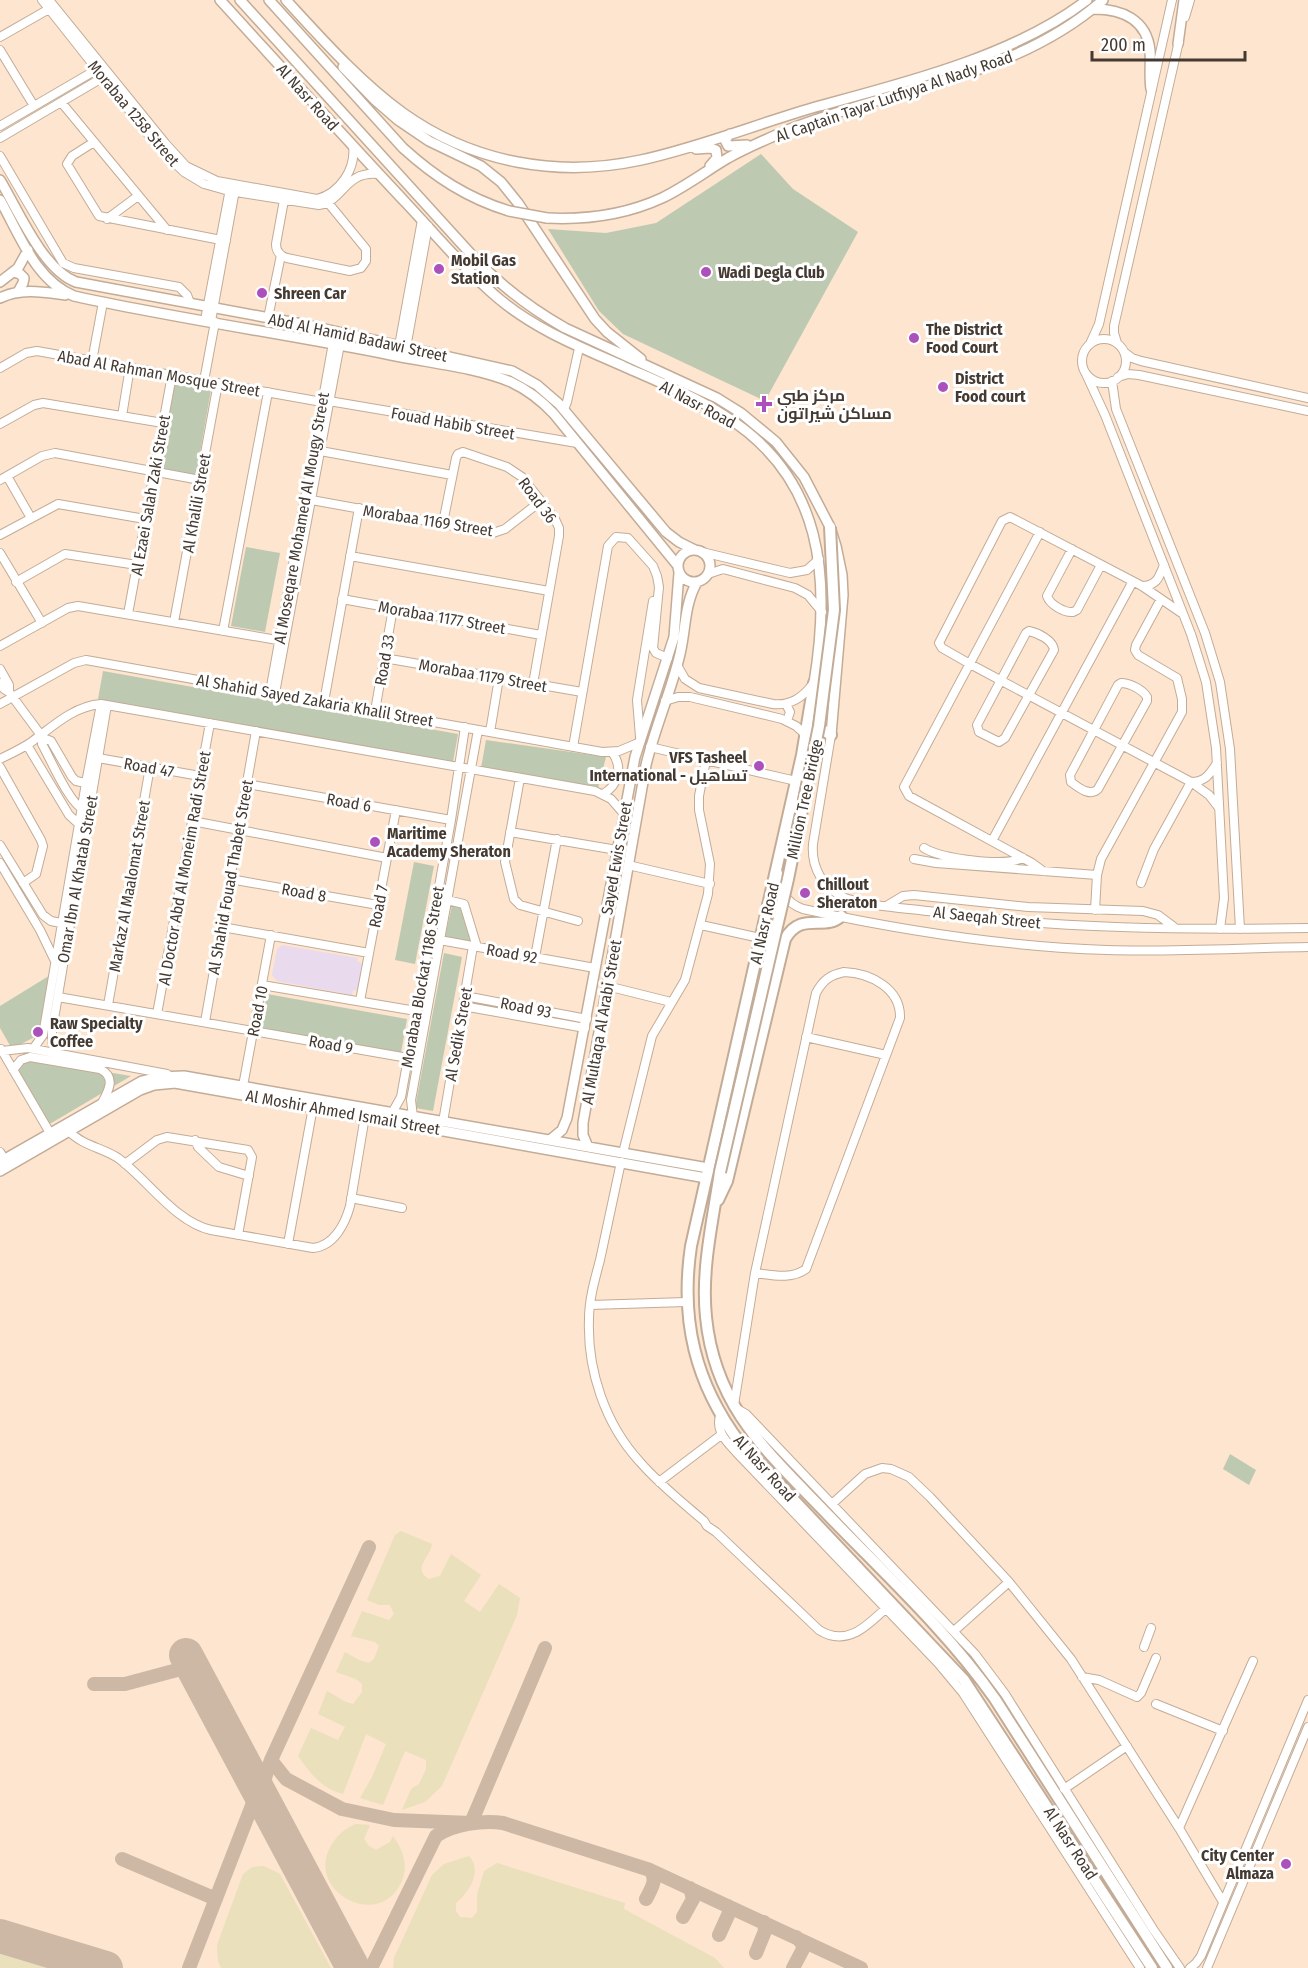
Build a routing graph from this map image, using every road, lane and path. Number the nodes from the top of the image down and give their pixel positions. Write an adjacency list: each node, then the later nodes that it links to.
1 (42, 0): 12 (street, Morabaa 1258 Street)
2 (220, 0): 29 (main road, Al Nasr Road)
3 (240, 0): 64 (main road, Al Nasr Road)
4 (269, 0): 35 (main road, Al Captain Tayar Lutfiyya Al Nady Road, bridge)
5 (286, 0): 15 (main road, Al Captain Tayar Lutfiyya Al Nady Road)
6 (1077, 0): 14 (main road)
7 (1087, 0): 14 (main road, Al Captain Tayar Lutfiyya Al Nady Road)
8 (1103, 0): 13 (main road, Al Captain Tayar Lutfiyya Al Nady Road)
9 (1172, 0): 21 (street)
10 (1184, 0): 17 (main road)
11 (1190, 0): 17 (street)
12 (49, 4): 16 (street); 19 (street, Morabaa 1258 Street)
13 (1093, 9): 21 (main road); 28 (main road, Al Captain Tayar Lutfiyya Al Nady Road)
14 (1070, 12): 25 (main road, Al Captain Tayar Lutfiyya Al Nady Road)
15 (309, 26): 30 (main road, Al Captain Tayar Lutfiyya Al Nady Road); 64 (main road)
16 (0, 37)
17 (1178, 44): 57 (street)
18 (0, 50): 23 (street)
19 (100, 68): 20 (street, Morabaa 1258 Street); 23 (street)
20 (106, 76): 22 (street); 36 (street, Morabaa 1258 Street)
21 (1151, 89): 59 (street)
22 (61, 102): 26 (street); 27 (street)
23 (34, 106): 24 (street)
24 (0, 126)
25 (730, 134): 28 (main road); 30 (main road, Al Captain Tayar Lutfiyya Al Nady Road)
26 (0, 138)
27 (94, 142): 37 (street); 41 (street)
28 (755, 144): 35 (main road, Al Captain Tayar Lutfiyya Al Nady Road)
29 (353, 146): 32 (main road, Al Nasr Road); 33 (street)
30 (669, 153): 35 (main road)
31 (0, 156): 53 (street)
32 (378, 174): 33 (street); 42 (main road, Al Nasr Road)
33 (351, 176): 40 (street)
34 (0, 180): 53 (main road, Abd Al Hamid Badawi Street)
35 (695, 180)
36 (233, 188): 39 (street, Morabaa 1258 Street); 40 (street, Morabaa 1258 Street); 44 (street)
37 (138, 196): 41 (street); 43 (street)
38 (0, 200): 45 (main road, Abd Al Hamid Badawi Street)
39 (284, 200): 40 (street, Morabaa 1258 Street); 46 (street)
40 (326, 200): 46 (street)
41 (107, 219): 43 (street)
42 (425, 223): 60 (street); 61 (main road, Al Nasr Road)
43 (167, 230): 44 (street)
44 (223, 240): 54 (street)
45 (28, 250): 47 (main road); 50 (main road, Abd Al Hamid Badawi Street)
46 (281, 255): 55 (street)
47 (14, 272): 48 (main road); 49 (main road)
48 (0, 282)
49 (18, 292): 50 (main road, Abd Al Hamid Badawi Street); 51 (main road, Abd Al Hamid Badawi Street)
50 (74, 296): 52 (main road, Abd Al Hamid Badawi Street)
51 (0, 298)
52 (103, 302): 56 (main road, Abd Al Hamid Badawi Street); 63 (street)
53 (190, 303): 54 (main road, Abd Al Hamid Badawi Street)
54 (211, 307): 55 (main road, Abd Al Hamid Badawi Street); 56 (street)
55 (268, 318): 60 (main road, Abd Al Hamid Badawi Street)
56 (210, 321): 58 (main road, Abd Al Hamid Badawi Street); 70 (street)
57 (1117, 343): 59 (street); 62 (street)
58 (336, 344): 74 (street, Al Moseqare Mohamed Al Mougy Street); 80 (main road, Abd Al Hamid Badawi Street)
59 (1090, 344): 67 (street)
60 (402, 347): 75 (main road, Abd Al Hamid Badawi Street)
61 (579, 348): 75 (street); 99 (main road, Al Nasr Road)
62 (1124, 352): 69 (street); 73 (street)
63 (92, 361): 65 (street, Abad Al Rahman Mosque Street); 66 (street, Abad Al Rahman Mosque Street)
64 (645, 363): 92 (main road, Al Nasr Road)
65 (130, 367): 68 (street, Abad Al Rahman Mosque Street); 77 (street)
66 (0, 368)
67 (1086, 374): 69 (street); 102 (street)
68 (172, 375): 70 (street, Abad Al Rahman Mosque Street); 78 (street, Al Ezaei Salah Zaki Street)
69 (1115, 379): 76 (street); 223 (street)
70 (204, 381): 71 (street, Abad Al Rahman Mosque Street)
71 (218, 383): 72 (street, Abad Al Rahman Mosque Street); 85 (street, Al Khalili Street)
72 (268, 392): 74 (street, Abad Al Rahman Mosque Street); 121 (street)
73 (1308, 398)
74 (325, 402): 80 (street, Fouad Habib Street); 81 (street, Al Moseqare Mohamed Al Mougy Street)
75 (564, 409): 96 (main road, Abd Al Hamid Badawi Street)
76 (1308, 411)
77 (122, 416): 78 (street); 79 (street)
78 (163, 423): 82 (street, Al Ezaei Salah Zaki Street)
79 (0, 424)
80 (577, 443): 103 (main road, Abd Al Hamid Badawi Street)
81 (317, 451): 83 (street); 86 (street, Al Moseqare Mohamed Al Mougy Street)
82 (154, 471): 84 (street); 85 (street); 90 (street, Al Ezaei Salah Zaki Street)
83 (452, 475): 87 (street, Road 36); 91 (street, Road 36)
84 (4, 478): 89 (street)
85 (200, 480): 119 (street, Al Khalili Street)
86 (308, 499): 88 (street, Morabaa 1169 Street); 123 (street, Al Moseqare Mohamed Al Mougy Street)
87 (541, 501): 91 (street, Morabaa 1169 Street); 110 (street, Road 36)
88 (358, 508): 91 (street, Morabaa 1169 Street); 98 (street)
89 (31, 518): 90 (street); 94 (street)
90 (145, 519): 100 (street, Al Ezaei Salah Zaki Street)
91 (443, 524)
92 (830, 527): 156 (main road, Al Nasr Road); 282 (highway, Million Tree Bridge, bridge)
93 (1040, 532): 95 (street); 127 (street); 127 (street)
94 (0, 535)
95 (1072, 549): 101 (street); 101 (street)
96 (698, 551): 99 (street); 103 (main road); 104 (main road)
97 (0, 554): 105 (street)
98 (350, 556): 110 (street); 113 (street)
99 (819, 559): 116 (main road, Al Nasr Road)
100 (137, 565): 105 (street); 117 (street, Al Ezaei Salah Zaki Street)
101 (1101, 565): 108 (street)
102 (1164, 565): 108 (street); 118 (street)
103 (679, 569): 106 (main road); 109 (main road, Sayed Ewis Street)
104 (708, 574): 106 (main road); 116 (street)
105 (16, 582): 120 (street)
106 (697, 582): 112 (main road, Al Multaqa Al Arabi Street)
107 (1132, 583): 147 (street)
108 (1142, 586): 114 (street)
109 (679, 588): 112 (main road); 126 (main road, Sayed Ewis Street)
110 (549, 591): 122 (street, Road 36)
111 (658, 593): 126 (street); 136 (street); 158 (street)
112 (690, 594): 128 (main road, Al Multaqa Al Arabi Street)
113 (342, 599): 115 (street, Morabaa 1177 Street); 142 (street)
114 (1161, 599): 118 (street); 168 (street)
115 (393, 608): 122 (street, Morabaa 1177 Street); 125 (street, Road 33)
116 (822, 613): 134 (main road, Al Nasr Road)
117 (128, 614): 119 (street); 120 (street)
118 (1183, 614): 167 (street)
119 (174, 622): 121 (street)
120 (42, 623): 124 (street)
121 (223, 631): 123 (street)
122 (541, 635): 135 (street, Road 36)
123 (282, 641): 137 (street, Al Moseqare Mohamed Al Mougy Street)
124 (0, 646)
125 (384, 658): 130 (street, Morabaa 1179 Street); 146 (street, Road 33)
126 (668, 658): 158 (main road, Sayed Ewis Street)
127 (970, 664): 131 (street); 192 (street)
128 (677, 665): 133 (street); 141 (main road, Al Multaqa Al Arabi Street)
129 (0, 669): 138 (street)
130 (499, 678): 135 (street, Morabaa 1179 Street); 154 (street)
131 (1000, 680): 139 (street); 139 (street); 139 (street)
132 (0, 683): 138 (street)
133 (689, 683): 140 (street); 144 (street)
134 (814, 683): 144 (street); 155 (highway, Al Nasr Road)
135 (533, 684): 136 (street, Morabaa 1179 Street)
136 (582, 692): 161 (street)
137 (273, 693): 138 (street, Al Shahid Sayed Zakaria Khalil Street); 142 (street, Al Shahid Sayed Zakaria Khalil Street)
138 (11, 695): 143 (street, Al Shahid Sayed Zakaria Khalil Street); 157 (street)
139 (1029, 696): 147 (street)
140 (684, 697): 141 (street); 148 (street)
141 (665, 701): 162 (main road, Al Multaqa Al Arabi Street)
142 (324, 702): 146 (street, Al Shahid Sayed Zakaria Khalil Street)
143 (0, 704)
144 (786, 704): 148 (street)
145 (104, 705): 149 (street); 157 (street); 164 (street, Omar Ibn Al Khatab Street); 178 (street, Omar Ibn Al Khatab Street)
146 (375, 711): 150 (street, Al Shahid Sayed Zakaria Khalil Street)
147 (1061, 713): 152 (street); 192 (street)
148 (787, 721): 155 (street)
149 (210, 723): 153 (street); 173 (street, Al Doctor Abd Al Moneim Radi Street)
150 (465, 727): 151 (street, Al Shahid Sayed Zakaria Khalil Street); 171 (street, Morabaa Blockat 1186 Street)
151 (478, 730): 154 (street, Al Shahid Sayed Zakaria Khalil Street); 172 (street, Morabaa Blockat 1186 Street)
152 (1094, 730): 160 (street); 160 (street); 160 (street)
153 (256, 731): 171 (street); 179 (street, Al Shahid Fouad Thabet Street)
154 (490, 732): 161 (street, Al Shahid Sayed Zakaria Khalil Street)
155 (806, 735): 156 (highway); 175 (highway, Al Nasr Road)
156 (831, 735): 210 (street, Al Saeqah Street)
157 (42, 736): 159 (street); 176 (street); 180 (street)
158 (639, 740): 163 (street, Al Shahid Sayed Zakaria Khalil Street); 185 (main road, Sayed Ewis Street)
159 (27, 745): 165 (street); 188 (street)
160 (1122, 746): 168 (street)
161 (573, 747): 163 (street, Al Shahid Sayed Zakaria Khalil Street)
162 (650, 747): 166 (street); 200 (main road, Al Multaqa Al Arabi Street)
163 (612, 752): 181 (street)
164 (98, 758): 170 (street, Road 47); 183 (street, Omar Ibn Al Khatab Street)
165 (0, 759)
166 (706, 760): 175 (street); 207 (street)
167 (1217, 762): 177 (street); 182 (street)
168 (1155, 763): 177 (street); 203 (street)
169 (0, 767): 205 (street)
170 (150, 767): 173 (street, Road 47); 242 (street, Markaz Al Maalomat Street)
171 (458, 767): 172 (street); 186 (street, Morabaa Blockat 1186 Street)
172 (470, 769): 174 (street); 208 (street, Morabaa Blockat 1186 Street)
173 (200, 776): 187 (street, Al Doctor Abd Al Moneim Radi Street)
174 (520, 778): 181 (street); 190 (street)
175 (796, 781): 201 (highway, Al Nasr Road)
176 (76, 782): 178 (street); 180 (street)
177 (1191, 782): 182 (street); 206 (street)
178 (86, 783): 183 (street, Omar Ibn Al Khatab Street)
179 (247, 784): 184 (street, Road 6); 189 (street, Al Shahid Fouad Thabet Street)
180 (66, 788): 183 (street)
181 (603, 794): 185 (street)
182 (1219, 808): 221 (street)
183 (85, 810): 188 (street, Omar Ibn Al Khatab Street)
184 (396, 810): 186 (street, Road 6); 196 (street, Road 7)
185 (624, 813): 195 (main road, Sayed Ewis Street)
186 (451, 820): 226 (street, Morabaa Blockat 1186 Street)
187 (192, 821): 189 (street); 246 (street, Al Doctor Abd Al Moneim Radi Street)
188 (82, 825): 216 (street, Omar Ibn Al Khatab Street)
189 (239, 830): 196 (street); 204 (street, Al Shahid Fouad Thabet Street)
190 (510, 832): 191 (street); 212 (street)
191 (557, 839): 195 (street); 212 (street)
192 (992, 841): 197 (street)
193 (0, 845): 205 (street)
194 (924, 848): 197 (street)
195 (617, 850): 235 (main road, Sayed Ewis Street)
196 (387, 858): 209 (street, Road 7)
197 (1023, 858): 202 (street)
198 (914, 859): 202 (street)
199 (0, 863): 224 (street)
200 (628, 865): 207 (street); 237 (main road, Al Multaqa Al Arabi Street)
201 (777, 866): 213 (street, Al Saeqah Street); 218 (highway, Al Nasr Road)
202 (1043, 871): 203 (street)
203 (1097, 875): 211 (street)
204 (230, 879): 209 (street, Road 8); 219 (street, Al Shahid Fouad Thabet Street)
205 (23, 883): 214 (street)
206 (1142, 883)
207 (710, 884): 217 (street)
208 (447, 900): 228 (street, Morabaa Blockat 1186 Street); 230 (street)
209 (378, 905): 232 (street, Road 7)
210 (888, 905): 211 (street); 220 (street, Al Saeqah Street)
211 (1095, 910): 220 (street)
212 (543, 911): 215 (street); 233 (street)
213 (841, 916): 229 (highway); 231 (street, Al Saeqah Street)
214 (51, 921): 216 (street); 224 (street)
215 (578, 921)
216 (66, 924): 234 (street, Omar Ibn Al Khatab Street); 238 (street, Omar Ibn Al Khatab Street)
217 (701, 924): 227 (street); 241 (street)
218 (763, 925): 227 (highway, Al Nasr Road); 229 (highway)
219 (222, 927): 225 (street); 248 (street, Al Shahid Fouad Thabet Street)
220 (1175, 927): 221 (street, Al Saeqah Street)
221 (1220, 928): 223 (street, Al Saeqah Street)
222 (1308, 928): 223 (street, Al Saeqah Street)
223 (1240, 929)
224 (40, 930): 234 (street)
225 (272, 935): 232 (street); 236 (street, Road 10)
226 (429, 938): 228 (street, Road 92); 245 (street, Morabaa Blockat 1186 Street)
227 (760, 938): 283 (highway, Al Nasr Road)
228 (439, 940): 230 (street, Road 92); 243 (street, Morabaa Blockat 1186 Street)
229 (783, 945): 286 (highway)
230 (475, 946): 233 (street, Road 92); 239 (street, Al Sedik Street)
231 (1308, 947)
232 (369, 952): 240 (street, Road 7)
233 (535, 957): 235 (street, Road 92)
234 (55, 961): 251 (street, Omar Ibn Al Khatab Street)
235 (595, 968): 249 (main road, Sayed Ewis Street)
236 (262, 985): 240 (street); 250 (street, Road 10)
237 (607, 987): 241 (street); 271 (main road, Al Multaqa Al Arabi Street)
238 (58, 996): 242 (street, Road 9); 252 (street, Omar Ibn Al Khatab Street)
239 (465, 996): 244 (street, Al Sedik Street); 249 (street, Road 93)
240 (360, 1001): 245 (street)
241 (671, 1002): 278 (street)
242 (108, 1005): 246 (street, Road 9)
243 (428, 1006): 245 (street); 247 (street, Morabaa Blockat 1186 Street)
244 (463, 1006): 249 (street, Road 93); 269 (street, Al Sedik Street)
245 (416, 1011): 247 (street); 260 (street, Morabaa Blockat 1186 Street)
246 (157, 1014): 248 (street, Road 9)
247 (425, 1019): 268 (street, Morabaa Blockat 1186 Street)
248 (205, 1022): 250 (street, Road 9)
249 (586, 1023): 270 (main road, Sayed Ewis Street)
250 (254, 1030): 260 (street, Road 9); 263 (street, Road 10)
251 (43, 1035): 252 (street); 256 (street, Omar Ibn Al Khatab Street)
252 (52, 1036): 257 (street, Omar Ibn Al Khatab Street)
253 (806, 1037): 258 (street); 258 (street); 290 (street)
254 (23, 1048): 255 (street, Al Moshir Ahmed Ismail Street); 256 (street, Al Moshir Ahmed Ismail Street); 259 (street)
255 (1, 1049): 261 (street)
256 (33, 1049): 257 (street, Al Moshir Ahmed Ismail Street)
257 (58, 1053): 262 (street, Al Moshir Ahmed Ismail Street)
258 (886, 1055): 290 (street)
259 (26, 1058): 261 (street); 264 (street)
260 (408, 1058): 266 (street, Morabaa Blockat 1186 Street)
261 (13, 1070): 273 (street)
262 (174, 1076): 263 (main road, Al Moshir Ahmed Ismail Street); 264 (main road, Al Moshir Ahmed Ismail Street)
263 (243, 1086): 266 (main road, Al Moshir Ahmed Ismail Street)
264 (102, 1103): 273 (main road, Al Moshir Ahmed Ismail Street)
265 (313, 1107): 267 (main road, Al Moshir Ahmed Ismail Street); 272 (main road, Al Moshir Ahmed Ismail Street); 289 (street)
266 (392, 1113): 268 (main road, Al Moshir Ahmed Ismail Street)
267 (364, 1116): 274 (main road, Al Moshir Ahmed Ismail Street); 285 (street)
268 (413, 1117): 269 (main road, Al Moshir Ahmed Ismail Street)
269 (443, 1122): 274 (main road, Al Moshir Ahmed Ismail Street)
270 (565, 1124): 271 (main road); 276 (main road)
271 (582, 1129): 277 (main road, Al Multaqa Al Arabi Street)
272 (69, 1131): 280 (street); 281 (main road, Al Moshir Ahmed Ismail Street)
273 (50, 1133): 279 (main road, Al Moshir Ahmed Ismail Street)
274 (492, 1134): 276 (main road, Al Moshir Ahmed Ismail Street); 278 (main road, Al Moshir Ahmed Ismail Street)
275 (195, 1140): 280 (street); 284 (street); 284 (street)
276 (550, 1140): 277 (main road, Al Moshir Ahmed Ismail Street)
277 (588, 1147): 278 (main road, Al Moshir Ahmed Ismail Street)
278 (622, 1157): 283 (main road, Al Moshir Ahmed Ismail Street); 292 (street)
279 (2, 1158)
280 (125, 1164): 288 (street)
281 (0, 1171)
282 (720, 1172): 286 (highway, Al Nasr Road)
283 (707, 1173): 291 (highway, Al Nasr Road)
284 (249, 1176): 288 (street)
285 (351, 1198): 287 (street); 289 (street)
286 (716, 1202): 293 (highway, Al Nasr Road)
287 (402, 1208)
288 (238, 1235): 289 (street)
289 (288, 1244)
290 (755, 1273): 293 (street)
291 (687, 1302): 292 (street); 294 (highway, Al Nasr Road)
292 (590, 1305): 296 (street)
293 (735, 1408): 297 (street); 300 (highway, Al Nasr Road)
294 (721, 1413): 295 (street); 298 (highway, Al Nasr Road)
295 (721, 1435): 296 (street); 298 (street)
296 (659, 1482): 301 (street)
297 (832, 1503): 299 (street); 300 (street)
298 (855, 1571): 301 (street); 306 (highway, Al Nasr Road)
299 (1009, 1582): 303 (street); 308 (street)
300 (911, 1595): 303 (street); 319 (highway, Al Nasr Road)
301 (885, 1609): 306 (street)
302 (1151, 1628): 304 (street)
303 (954, 1631): 316 (street)
304 (1144, 1647)
305 (1156, 1658): 309 (street)
306 (941, 1660): 320 (street); 321 (highway, Al Nasr Road)
307 (1252, 1661): 314 (street)
308 (1082, 1677): 309 (street); 310 (street)
309 (1108, 1684): 310 (street)
310 (1097, 1699): 315 (street)
311 (1308, 1700): 318 (street)
312 (1156, 1704): 314 (street)
313 (1308, 1727): 325 (street)
314 (1223, 1731): 317 (street)
315 (1127, 1746): 316 (street); 317 (street)
316 (1064, 1789): 319 (street)
317 (1179, 1828): 318 (street)
318 (1223, 1902): 324 (street)
319 (1162, 1951): 322 (highway, Al Nasr Road); 323 (street)
320 (1140, 1968)
321 (1152, 1968)
322 (1167, 1968)
323 (1180, 1968)
324 (1190, 1968)
325 (1207, 1968)

